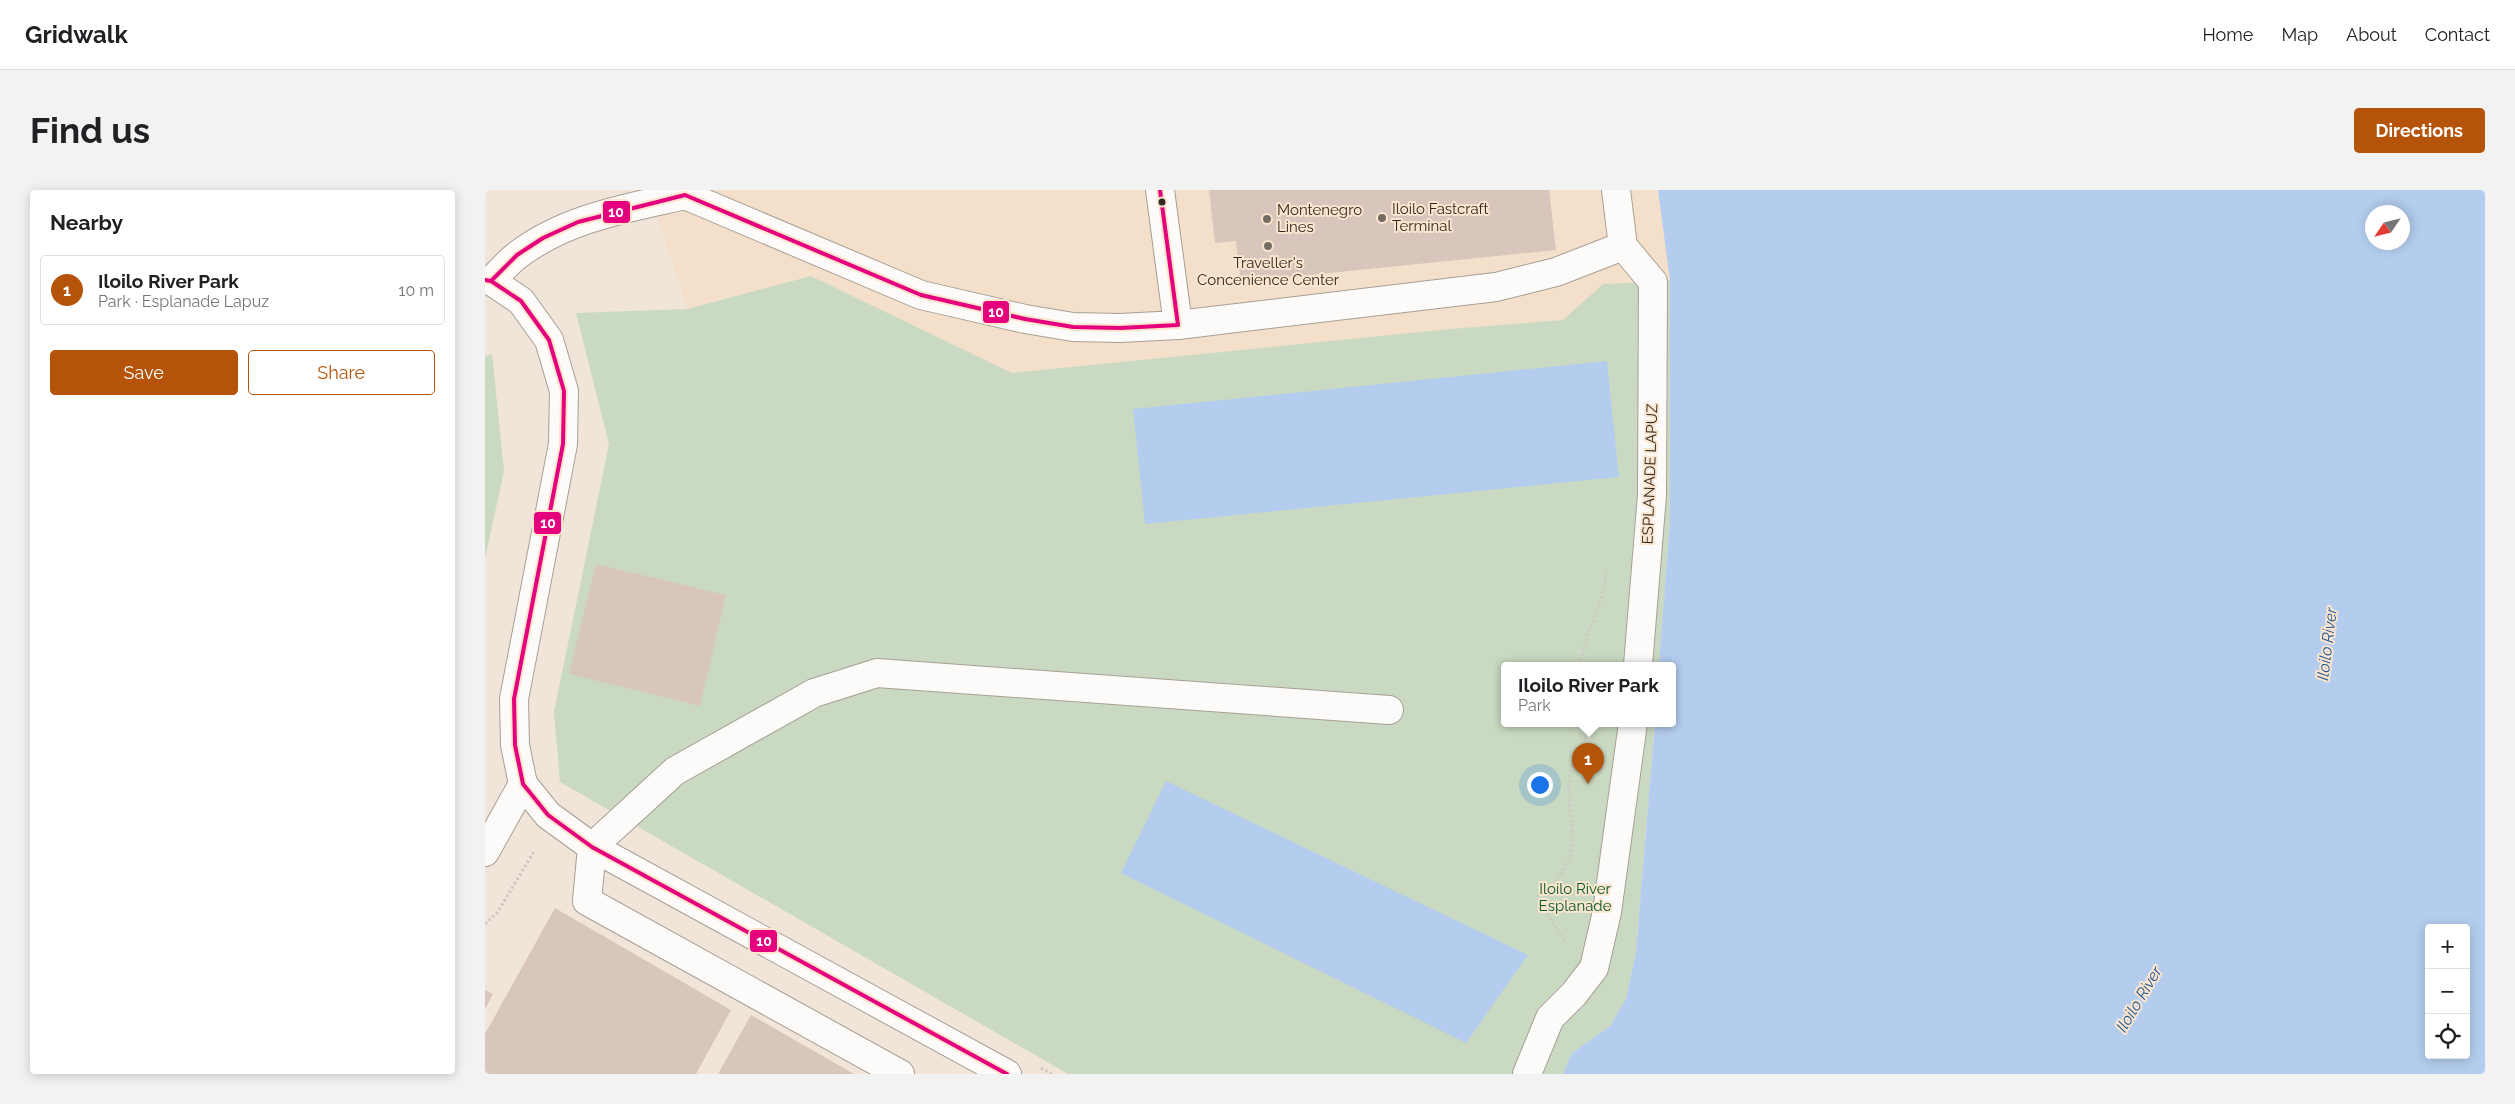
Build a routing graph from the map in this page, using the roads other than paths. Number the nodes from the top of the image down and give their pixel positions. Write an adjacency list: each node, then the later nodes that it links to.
1 (1160, 190): 6 (main road)
2 (689, 193): 5 (main road); 6 (main road)
3 (1616, 194): 4 (main road)
4 (1623, 246): 6 (main road); 7 (main road, ESPLANADE LAPUZ)
5 (488, 280): 10 (main road)
6 (1178, 325)
7 (1639, 662)
8 (1389, 710): 11 (main road)
9 (1632, 727): 15 (main road)
10 (523, 784): 11 (main road); 12 (main road)
11 (591, 847): 13 (main road); 14 (main road)
12 (485, 852)
13 (900, 1074)
14 (1007, 1074)
15 (1527, 1074)

